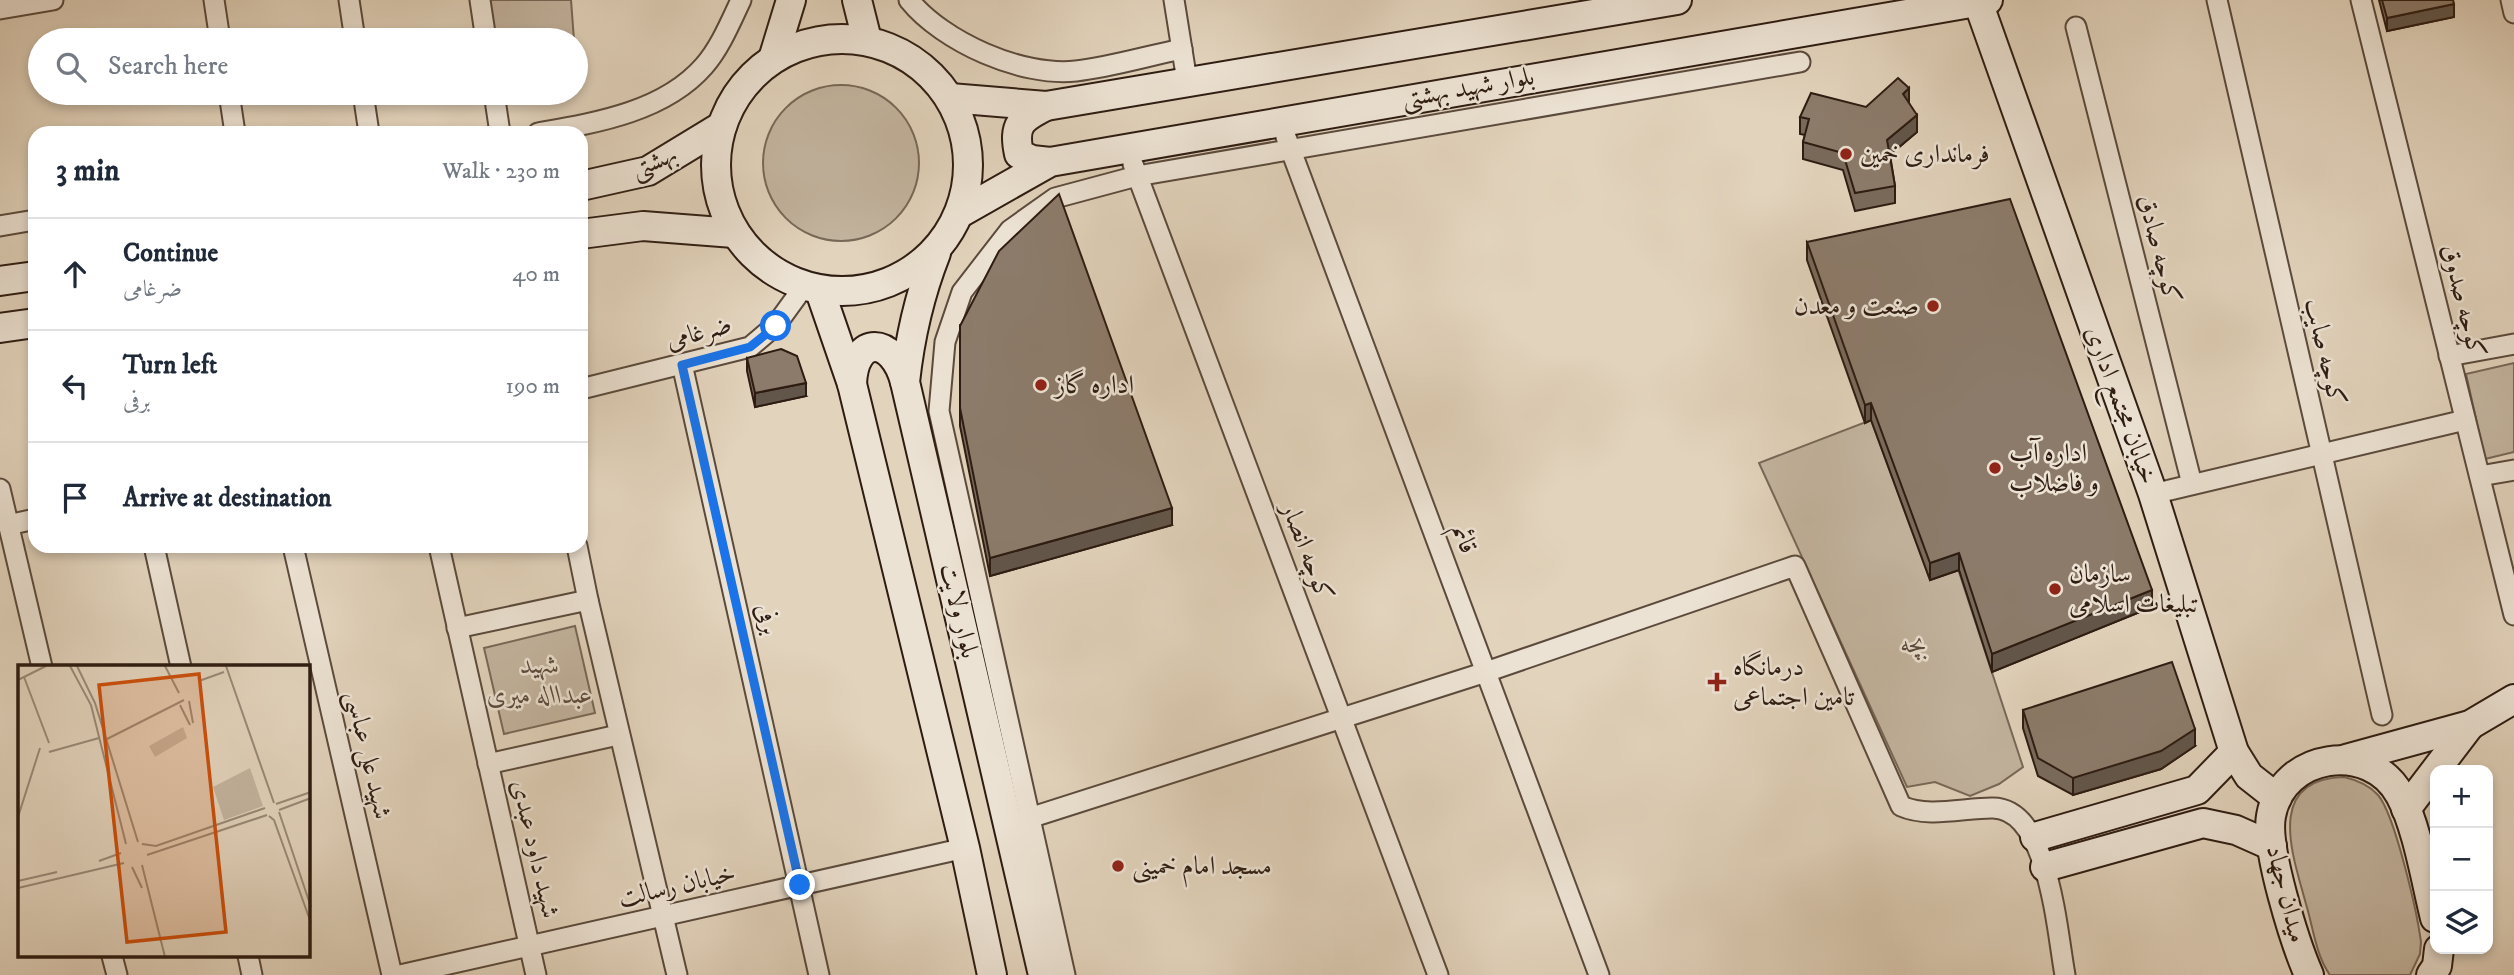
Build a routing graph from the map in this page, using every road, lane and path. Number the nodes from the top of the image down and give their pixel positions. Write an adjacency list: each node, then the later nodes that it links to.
1 (53, 0): 15 (street)
2 (214, 0): 18 (street)
3 (349, 0): 19 (street)
4 (480, 0): 20 (street)
5 (741, 0): 34 (street)
6 (791, 0): 23 (main road)
7 (857, 0): 21 (main road)
8 (909, 0): 22 (street)
9 (1174, 0): 22 (street)
10 (1677, 0): 25 (main road, بلوار شهید بهشتی)
11 (2217, 0): 59 (street, کوچه صایب)
12 (2361, 0): 53 (street, کوچه صدوق)
13 (2511, 0): 16 (street)
14 (1983, 1): 36 (main road, بلوار شهید بهشتی); 64 (main road, خیابان مجتمع اداری)
15 (0, 9)
16 (2514, 13)
17 (2076, 27): 62 (street, کوچه صادق)
18 (218, 28)
19 (353, 28)
20 (484, 28)
21 (867, 40): 23 (main road); 26 (main road)
22 (1182, 49): 25 (street)
23 (772, 59): 35 (main road)
24 (1800, 62): 36 (street)
25 (1187, 81): 30 (main road, بلوار شهید بهشتی)
26 (950, 98): 30 (main road, بلوار شهید بهشتی); 41 (main road)
27 (231, 105): 31 (street)
28 (365, 105): 32 (street)
29 (496, 105): 33 (street)
30 (1045, 106): 38 (main road)
31 (234, 126)
32 (368, 126)
33 (499, 126)
34 (577, 126)
35 (722, 126): 40 (main road, بهشتی); 45 (main road)
36 (1285, 134): 37 (main road, بلوار شهید بهشتی); 39 (street); 76 (street, قائم)
37 (1129, 148): 38 (main road, بلوار شهید بهشتی); 39 (street, کوچه انصار)
38 (1050, 162): 41 (main road, بلوار شهید بهشتی)
39 (1136, 176): 79 (street, کوچه انصار); 87 (street)
40 (588, 184)
41 (960, 213): 46 (main road)
42 (28, 221): 43 (street)
43 (0, 226)
44 (588, 233): 45 (main road)
45 (734, 233): 49 (main road)
46 (938, 249): 49 (main road); 55 (main road, بلوار ولایت)
47 (28, 277): 48 (main road)
48 (0, 281)
49 (812, 288): 54 (street, ضرغامی); 56 (main road, بلوار ولایت)
50 (28, 324): 51 (main road)
51 (0, 328)
52 (2514, 344): 53 (street)
53 (2449, 356): 58 (street, کوچه صدوق)
54 (682, 365): 57 (street, ضرغامی); 92 (street, برفی)
55 (905, 382): 56 (main road); 87 (main road, بلوار ولایت)
56 (852, 384): 90 (main road, بلوار ولایت)
57 (588, 387)
58 (2465, 420): 59 (street); 61 (street, کوچه صدوق)
59 (2322, 454): 62 (street); 78 (street, کوچه صایب)
60 (2514, 470): 61 (street)
61 (2480, 476): 72 (street, کوچه صدوق)
62 (2192, 484): 64 (street)
63 (0, 489): 66 (street)
64 (2153, 494): 82 (main road, خیابان مجتمع اداری)
65 (28, 521): 66 (street)
66 (8, 525): 74 (street)
67 (156, 553): 75 (street)
68 (295, 553): 100 (street, شهید علی عباسی)
69 (441, 553): 73 (street, شهید داود عبدی)
70 (578, 553): 71 (street)
71 (588, 600): 73 (street); 81 (street)
72 (2514, 615)
73 (457, 628): 84 (street, شهید داود عبدی)
74 (42, 665)
75 (181, 665)
76 (1486, 672): 79 (street); 88 (street); 109 (street, قائم)
77 (2514, 699): 80 (main road)
78 (2382, 715)
79 (1342, 718): 87 (street); 108 (street, کوچه انصار)
80 (2470, 725): 83 (main road); 86 (main road)
81 (618, 735): 84 (street); 94 (street)
82 (2234, 752): 85 (main road, خیابان مجتمع اداری); 88 (main road)
83 (2346, 759): 85 (main road); 86 (main road)
84 (488, 764): 95 (street, شهید داود عبدی)
85 (2277, 798): 89 (main road, میدان جهاد)
86 (2406, 809): 93 (main road)
87 (1019, 822): 106 (main road, بلوار ولایت); 107 (street)
88 (2035, 837): 91 (street)
89 (2272, 846): 91 (main road); 111 (main road, میدان جهاد)
90 (965, 848): 92 (street, خیابان رسالت); 105 (main road, بلوار ولایت)
91 (2045, 867): 110 (street)
92 (800, 885): 94 (street, خیابان رسالت); 104 (street, برفی)
93 (2430, 899)
94 (662, 916): 95 (street, خیابان رسالت); 103 (street)
95 (530, 946): 101 (street, خیابان رسالت); 102 (street, شهید داود عبدی)
96 (2439, 954): 112 (main road)
97 (2442, 954): 113 (main road)
98 (113, 958): 99 (street)
99 (117, 975)
100 (392, 975)
101 (400, 975)
102 (536, 975)
103 (677, 975)
104 (819, 975)
105 (992, 975)
106 (1044, 975)
107 (1066, 975)
108 (1438, 975)
109 (1599, 975)
110 (2065, 975)
111 (2309, 975)
112 (2431, 975)
113 (2448, 975)

